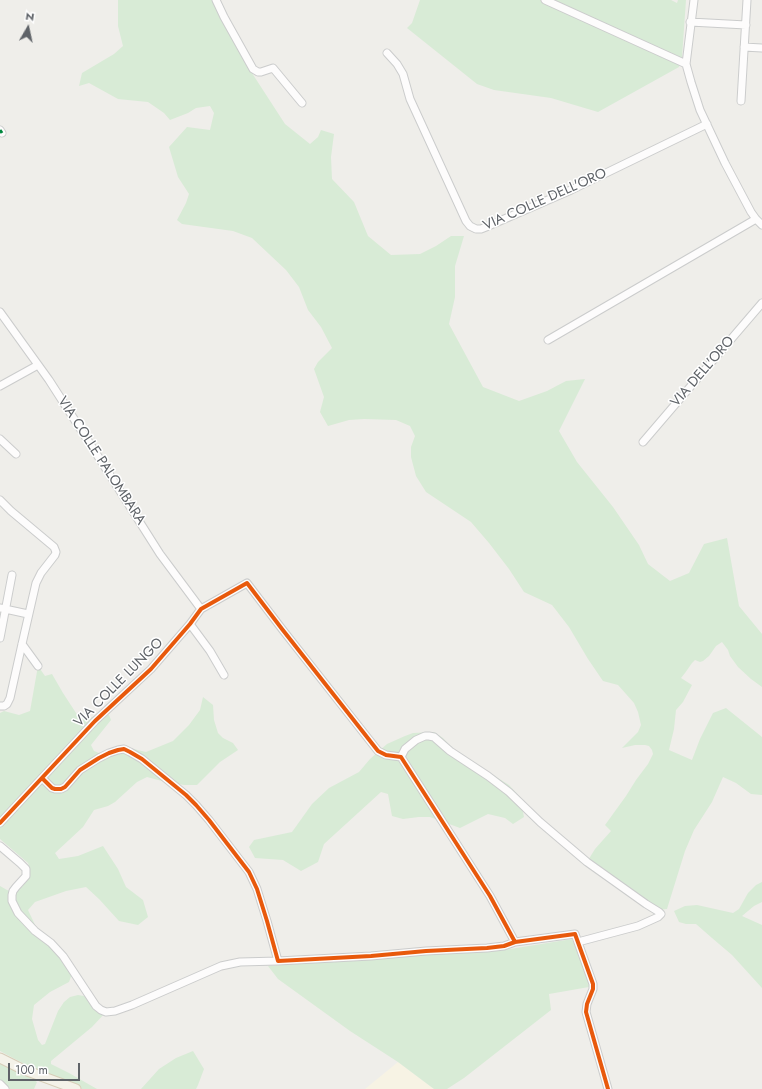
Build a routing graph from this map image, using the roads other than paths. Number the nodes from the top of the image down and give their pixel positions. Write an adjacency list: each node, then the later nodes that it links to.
1 (216, 0): 12 (street)
2 (544, 0): 10 (street)
3 (693, 0): 5 (street)
4 (747, 0): 6 (street)
5 (690, 22): 6 (street); 10 (street)
6 (746, 25): 7 (street)
7 (744, 47): 8 (street); 11 (street)
8 (762, 48)
9 (388, 53): 13 (street, VIA COLLE DELL'ORO)
10 (686, 64): 13 (street)
11 (742, 102)
12 (302, 103)
13 (707, 124): 14 (street)
14 (756, 219): 15 (street); 18 (street)
15 (762, 224)
16 (762, 303): 22 (street, VIA DELL'ORO)
17 (0, 312): 19 (street, VIA COLLE PALOMBARA)
18 (548, 340)
19 (38, 365): 20 (street); 27 (street, VIA COLLE PALOMBARA)
20 (0, 386)
21 (0, 439): 23 (street)
22 (643, 442)
23 (16, 454)
24 (0, 500): 28 (street)
25 (12, 575): 26 (street)
26 (3, 609): 28 (street); 30 (street)
27 (201, 609): 29 (street, VIA COLLE LUNGO); 35 (street)
28 (28, 614): 31 (street)
29 (190, 624): 33 (street); 36 (street, VIA COLLE LUNGO)
30 (0, 638)
31 (22, 644): 32 (street); 34 (street)
32 (38, 666)
33 (224, 675)
34 (0, 706)
35 (401, 757): 39 (street); 40 (street)
36 (42, 778): 37 (street, VIA COLLE LUNGO); 41 (street)
37 (0, 823)
38 (0, 846): 41 (street)
39 (515, 942): 40 (street); 41 (street)
40 (578, 942): 46 (street)
41 (278, 961)
42 (0, 1057): 45 (main road)
43 (0, 1084): 44 (street)
44 (4, 1089)
45 (76, 1089)
46 (608, 1089)

